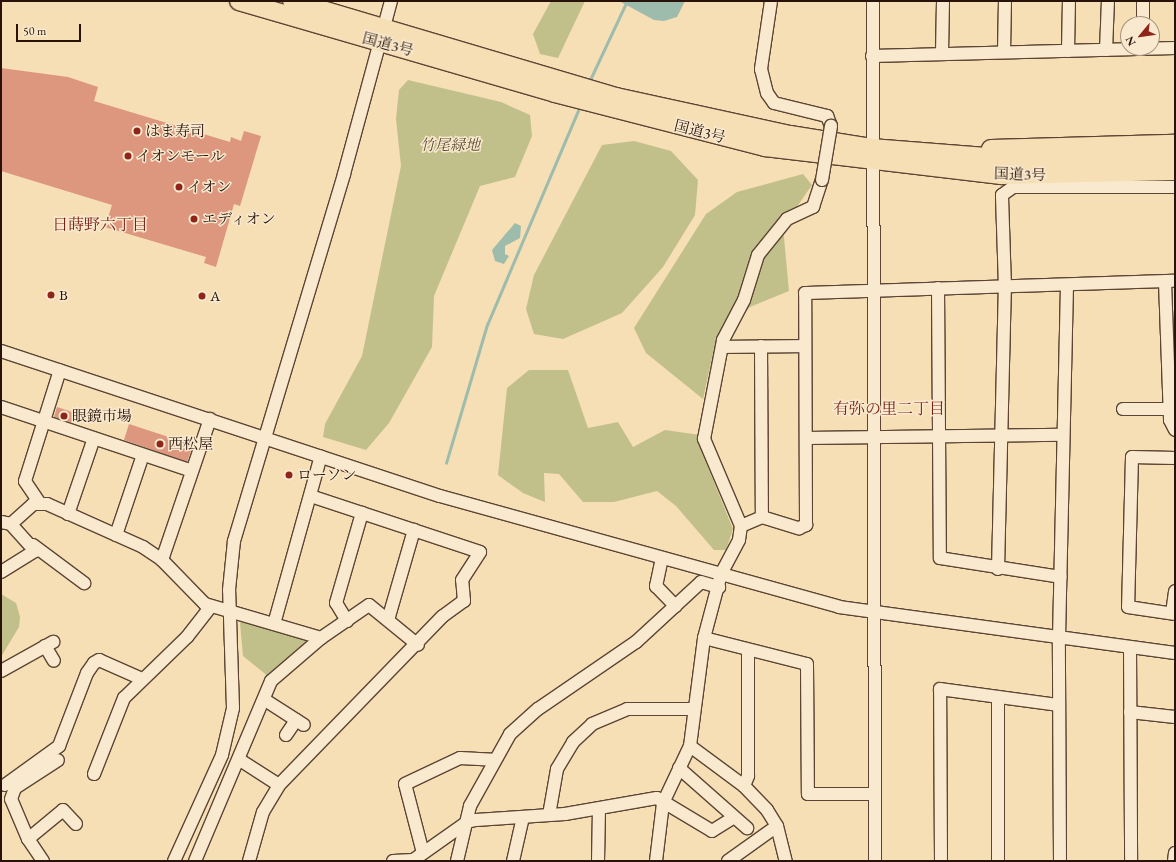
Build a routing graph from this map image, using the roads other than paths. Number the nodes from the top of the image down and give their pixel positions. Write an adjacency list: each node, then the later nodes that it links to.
1 (239, 1): 12 (highway, 国道3号)
2 (292, 1): 12 (highway, 国道3号)
3 (391, 1): 12 (street)
4 (771, 1): 34 (street, bridge)
5 (873, 1): 20 (street)
6 (943, 1): 19 (street)
7 (1005, 1): 18 (street)
8 (1069, 1): 17 (street)
9 (1108, 1): 16 (street)
10 (1143, 1): 11 (street)
11 (1143, 16)
12 (380, 34): 22 (highway, 国道3号); 45 (street)
13 (1160, 48): 14 (street)
14 (1175, 48)
15 (1120, 49): 16 (street)
16 (1106, 50): 17 (street)
17 (1068, 51): 18 (street)
18 (1004, 52): 19 (street)
19 (942, 53): 20 (street)
20 (872, 56): 22 (street)
21 (1175, 144): 23 (highway)
22 (871, 154): 23 (highway, 国道3号); 25 (highway, 国道3号); 31 (street)
23 (966, 156): 24 (highway, 国道3号)
24 (1175, 156)
25 (1170, 173)
26 (1175, 187): 29 (street)
27 (1170, 282): 28 (street); 39 (street)
28 (1067, 285): 29 (street); 43 (street)
29 (1005, 287): 30 (street); 44 (street)
30 (938, 288): 31 (street); 47 (street)
31 (871, 290): 33 (street); 46 (street)
32 (761, 346): 33 (street); 34 (street); 58 (street)
33 (805, 346): 49 (street)
34 (722, 347): 60 (street)
35 (1, 351): 36 (street)
36 (60, 370): 40 (street); 41 (street)
37 (1, 408): 41 (street)
38 (1123, 409): 39 (street)
39 (1169, 409): 42 (street)
40 (210, 419): 45 (street); 53 (street)
41 (44, 422): 48 (street); 55 (street)
42 (1175, 430)
43 (1063, 435): 44 (street); 69 (street)
44 (1002, 436): 47 (street); 66 (street)
45 (263, 437): 51 (street); 75 (street)
46 (872, 437): 47 (street); 49 (street); 76 (street)
47 (939, 437): 66 (street)
48 (94, 438): 50 (street); 57 (street)
49 (806, 438): 58 (street)
50 (143, 455): 53 (street); 62 (street)
51 (321, 456): 54 (street); 64 (street)
52 (1175, 458): 77 (street)
53 (192, 471): 65 (street)
54 (311, 496): 56 (street); 80 (street)
55 (39, 502): 57 (street); 59 (street)
56 (362, 513): 61 (street); 79 (street)
57 (68, 514): 62 (street)
58 (762, 517): 60 (street)
59 (6, 523): 63 (street)
60 (741, 526): 68 (street)
61 (414, 530): 78 (street); 84 (street)
62 (116, 535): 65 (street)
63 (33, 545): 67 (street); 70 (street)
64 (662, 558): 68 (street); 74 (street)
65 (162, 560): 73 (street)
66 (998, 569): 69 (street)
67 (1, 572)
68 (721, 574): 71 (street); 76 (street)
69 (1061, 577): 83 (street)
70 (84, 583)
71 (719, 587): 74 (street); 82 (street)
72 (1175, 591): 77 (street)
73 (211, 606): 75 (street); 90 (street)
74 (675, 606): 101 (street)
75 (229, 611): 80 (street); 122 (street)
76 (872, 614): 83 (street); 107 (street)
77 (1173, 614)
78 (388, 620): 79 (street); 84 (street)
79 (347, 621): 81 (street)
80 (274, 624): 81 (street)
81 (321, 638): 92 (street)
82 (704, 638): 86 (street); 94 (street)
83 (1059, 638): 85 (street); 93 (street)
84 (418, 645): 105 (street)
85 (1130, 647): 87 (street); 95 (street)
86 (748, 650): 106 (street); 107 (street)
87 (1175, 653)
88 (54, 661): 89 (street)
89 (1, 671)
90 (142, 679): 103 (street); 104 (street)
91 (998, 697): 93 (street); 133 (street); 134 (street)
92 (265, 700): 97 (street); 100 (street)
93 (1059, 705): 135 (street)
94 (692, 709): 98 (street); 111 (street)
95 (1130, 712): 96 (street); 136 (street)
96 (1175, 717)
97 (286, 735)
98 (690, 746): 102 (street); 106 (street)
99 (58, 760): 108 (street)
100 (240, 760): 105 (street); 123 (street)
101 (493, 760): 114 (street); 120 (street)
102 (679, 768): 109 (street); 113 (street)
103 (94, 774)
104 (3, 782): 108 (street)
105 (279, 785): 124 (street)
106 (744, 786): 116 (street)
107 (874, 794): 132 (street)
108 (12, 799): 118 (street)
109 (663, 803): 110 (street); 113 (street); 129 (street)
110 (599, 810): 111 (street); 128 (street)
111 (549, 815): 112 (street)
112 (523, 817): 114 (street); 127 (street)
113 (734, 817): 117 (street)
114 (467, 822): 120 (street); 126 (street)
115 (76, 824): 118 (street)
116 (777, 826): 130 (street); 131 (street)
117 (747, 828)
118 (28, 839): 121 (street)
119 (1175, 853): 137 (street)
120 (416, 858): 125 (street)
121 (43, 861)
122 (174, 861)
123 (195, 861)
124 (249, 861)
125 (393, 861)
126 (457, 861)
127 (513, 861)
128 (598, 861)
129 (656, 861)
130 (728, 861)
131 (786, 861)
132 (875, 861)
133 (941, 861)
134 (998, 861)
135 (1060, 861)
136 (1131, 861)
137 (1174, 861)

